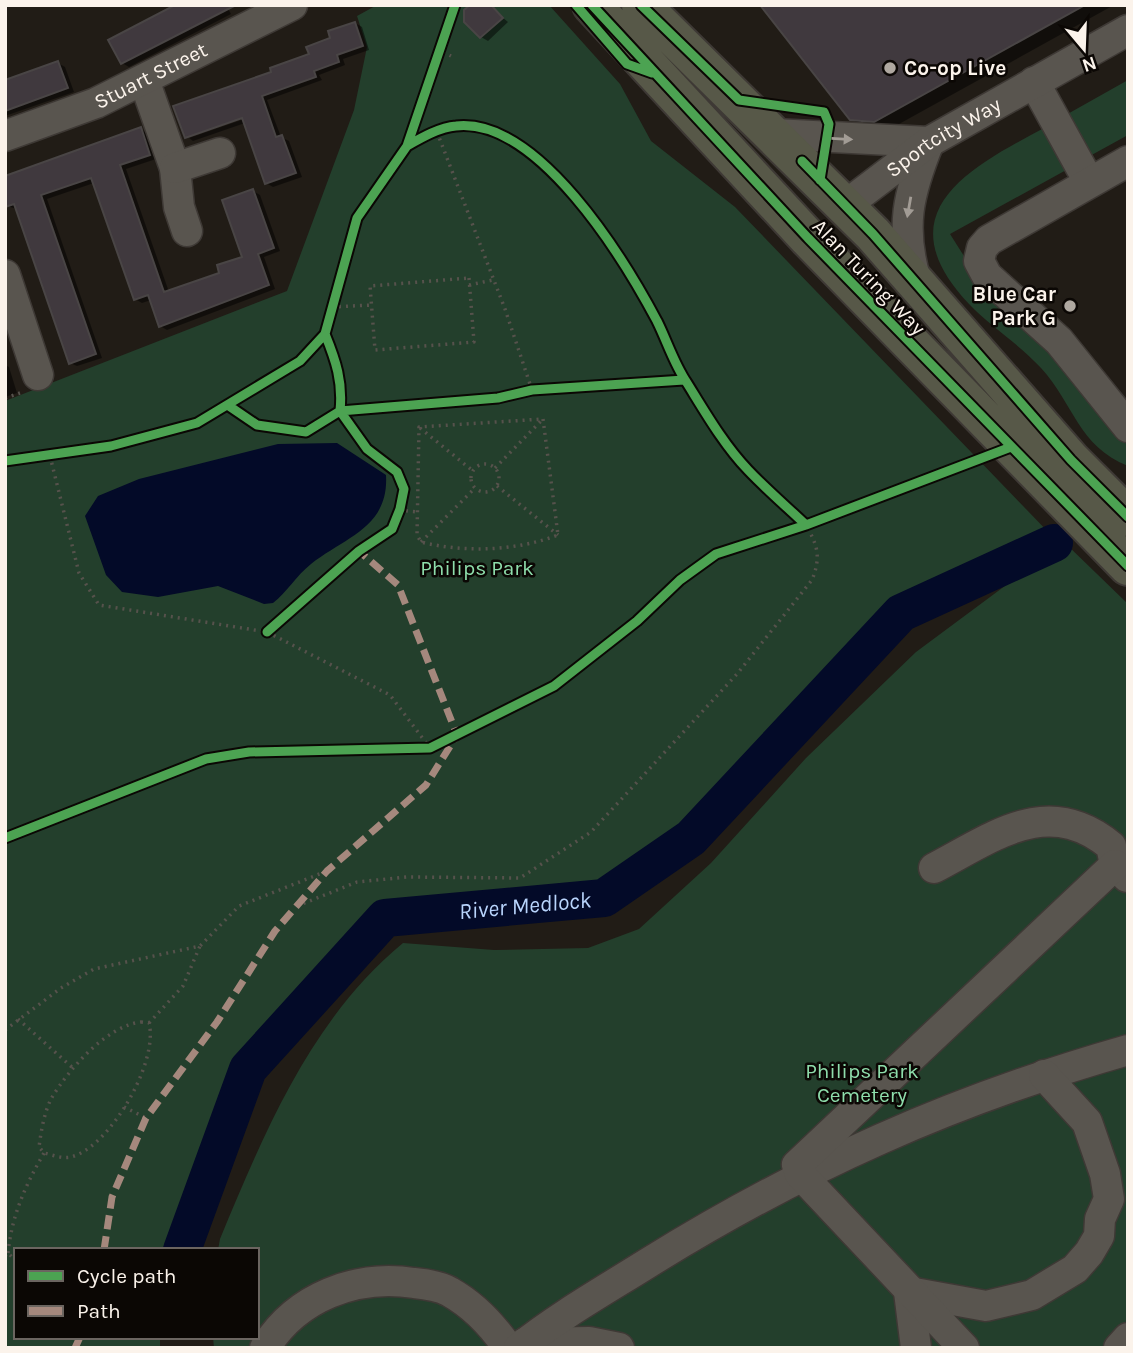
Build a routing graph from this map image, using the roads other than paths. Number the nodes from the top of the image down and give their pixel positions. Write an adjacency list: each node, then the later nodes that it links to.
1 (292, 5): 5 (street, Stuart Street)
2 (592, 5): 16 (highway, Alan Turing Way)
3 (641, 5): 7 (highway, Alan Turing Way)
4 (1128, 30): 6 (street, Sportcity Way)
5 (144, 80): 8 (street, Stuart Street); 12 (street)
6 (1034, 82): 9 (street, Sportcity Way); 13 (street)
7 (774, 134): 9 (street, one-way to 9); 14 (highway, Alan Turing Way)
8 (5, 136)
9 (929, 142): 14 (street, Sportcity Way); 18 (street, one-way to 18)
10 (220, 153): 12 (street)
11 (1128, 161): 13 (street)
12 (175, 169): 15 (street)
13 (1090, 182): 21 (street)
14 (846, 205): 16 (highway, Sportcity Way); 18 (highway, Alan Turing Way)
15 (187, 231)
16 (807, 239): 23 (highway, Alan Turing Way)
17 (5, 275): 19 (street)
18 (916, 282): 22 (highway, Alan Turing Way)
19 (12, 320): 20 (street)
20 (38, 375)
21 (1128, 427)
22 (1128, 517)
23 (1128, 566)
24 (934, 868): 25 (street)
25 (1121, 871): 28 (street)
26 (1128, 1050): 27 (street)
27 (1044, 1074): 28 (street); 29 (street)
28 (800, 1174): 29 (street); 31 (street)
29 (909, 1292): 34 (street); 35 (street)
30 (1128, 1338): 36 (street)
31 (517, 1346): 32 (street); 33 (street)
32 (265, 1348)
33 (619, 1348)
34 (916, 1348)
35 (964, 1348)
36 (1119, 1348)

